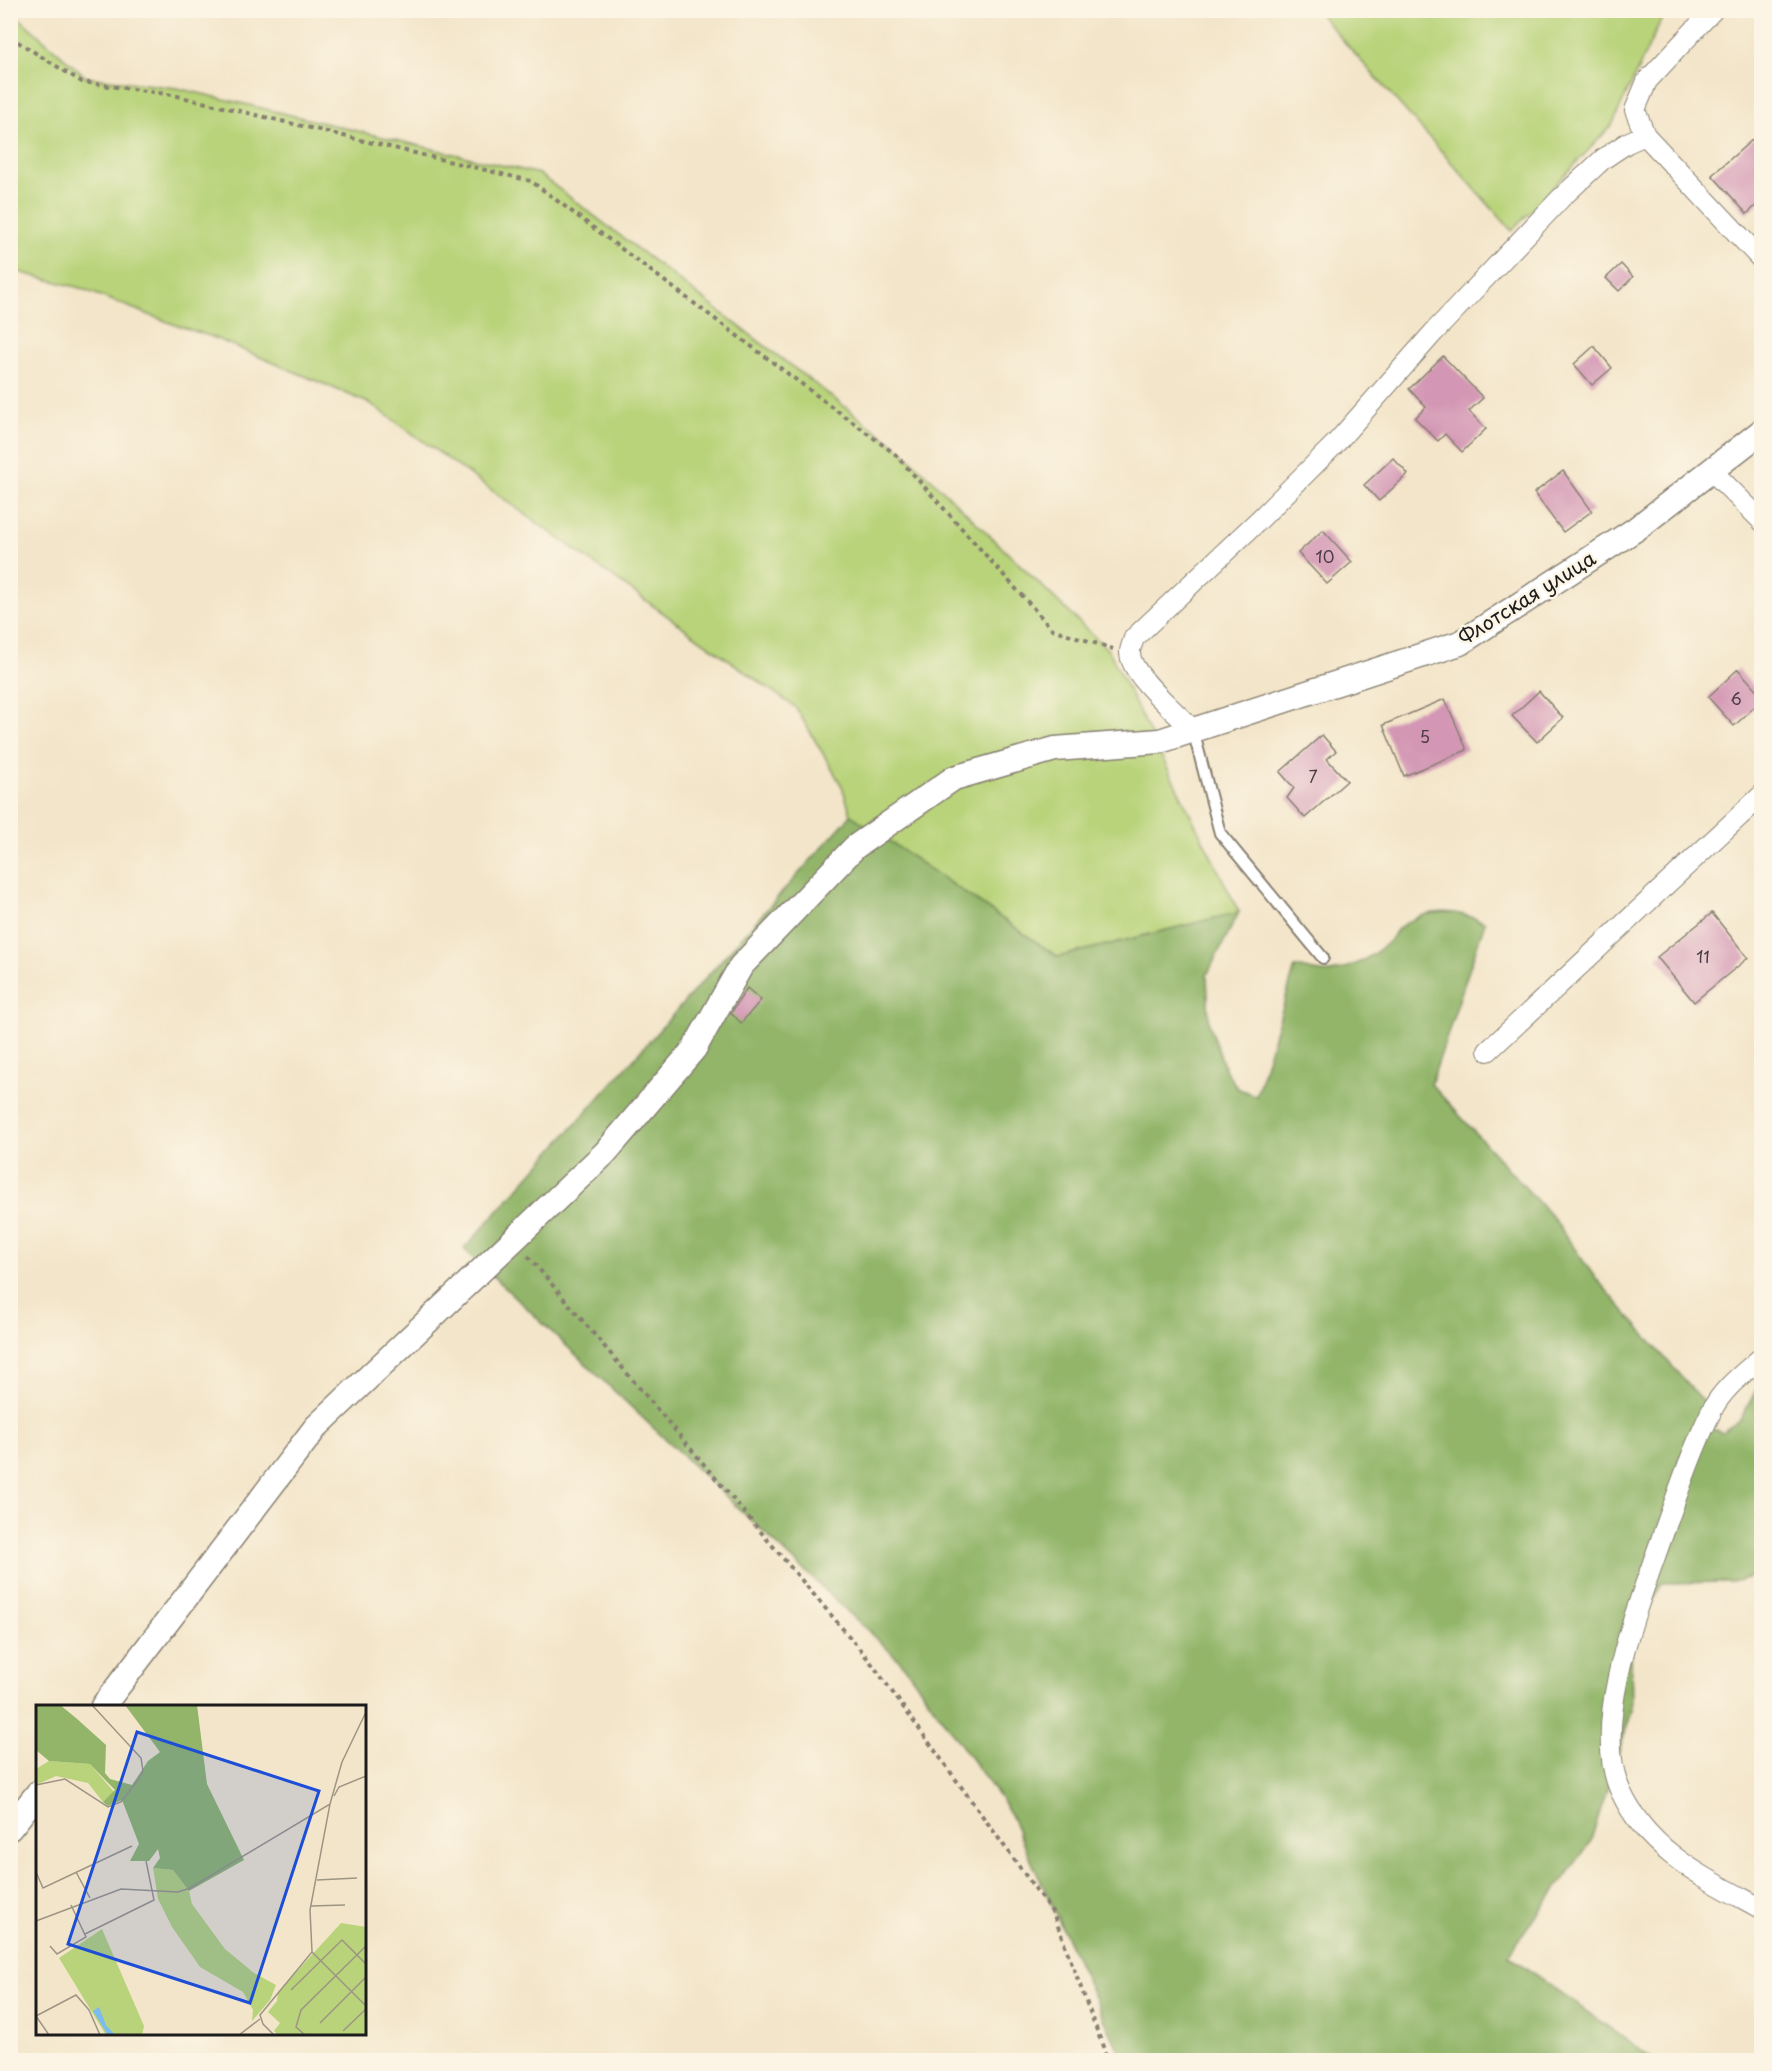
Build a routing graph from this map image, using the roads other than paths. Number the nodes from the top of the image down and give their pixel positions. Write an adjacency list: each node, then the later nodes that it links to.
1 (1713, 10): 2 (street)
2 (1646, 135): 3 (street); 7 (street)
3 (1761, 260)
4 (1761, 430): 5 (street, Флотская улица)
5 (1711, 470): 6 (street); 7 (street, Флотская улица)
6 (1761, 521)
7 (1193, 730): 9 (lane); 12 (street, Флотская улица)
8 (1761, 795): 10 (street)
9 (1323, 958)
10 (1488, 1051)
11 (1761, 1357): 15 (street)
12 (105, 1705)
13 (36, 1796): 14 (street)
14 (10, 1828)
15 (1761, 1909)

